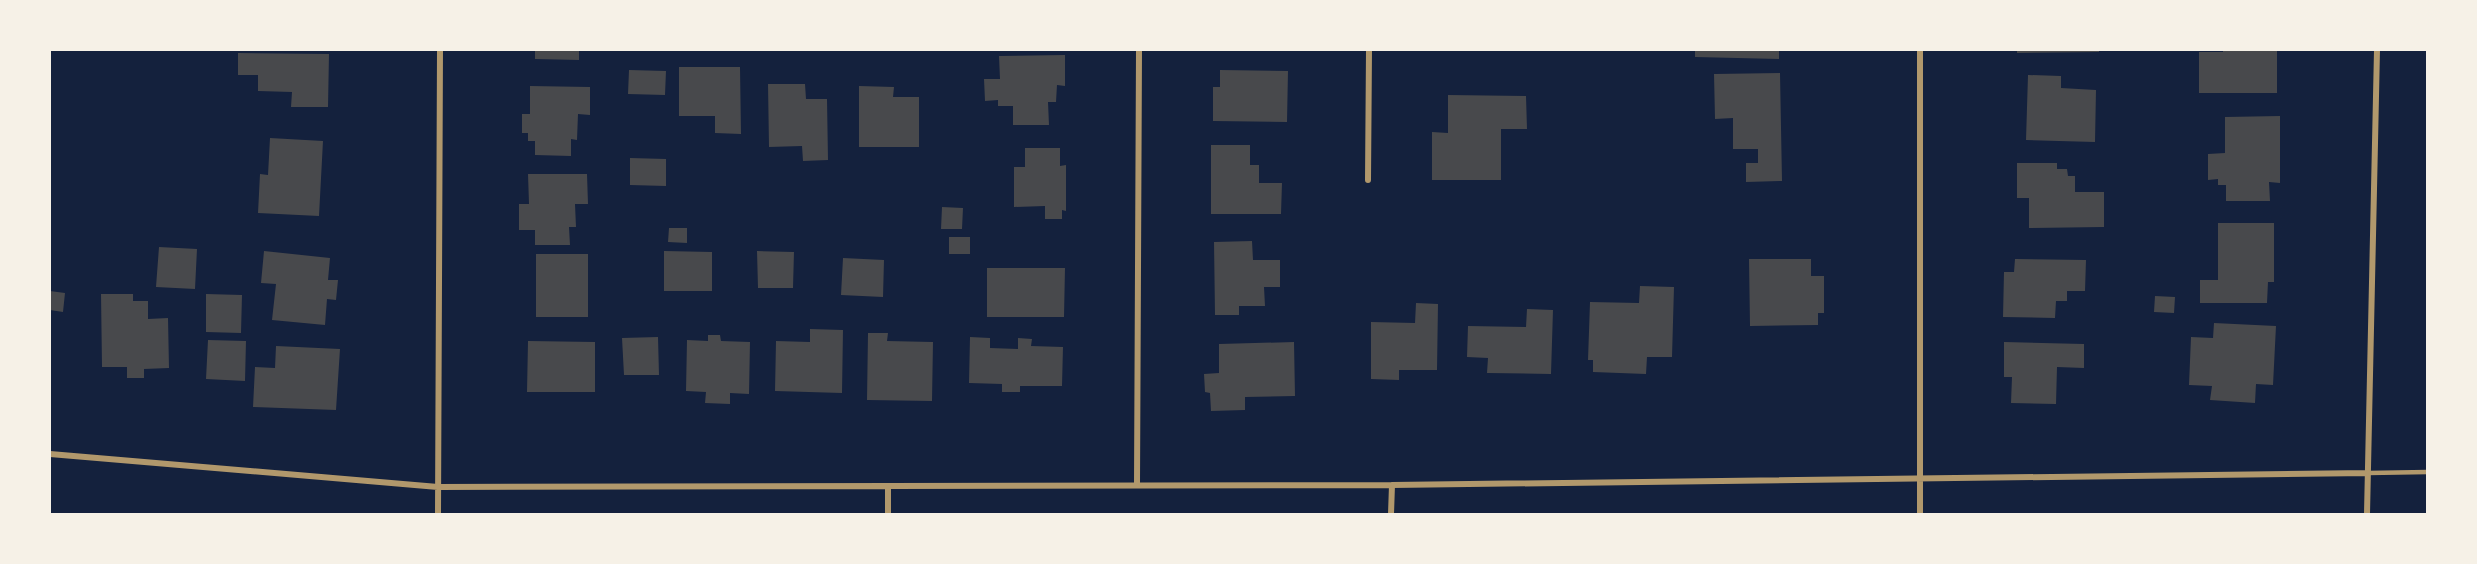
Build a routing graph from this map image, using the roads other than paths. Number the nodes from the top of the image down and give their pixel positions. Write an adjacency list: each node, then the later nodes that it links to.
1 (440, 50): 13 (street)
2 (1139, 50): 11 (street)
3 (1369, 50): 6 (street)
4 (1920, 50): 10 (street)
5 (2377, 50): 8 (street)
6 (1368, 180)
7 (50, 454): 13 (street)
8 (2368, 472): 9 (lane); 10 (street); 19 (street)
9 (2427, 472)
10 (1921, 479): 12 (street); 18 (street)
11 (1137, 484): 12 (street); 14 (street)
12 (1392, 485): 17 (street)
13 (438, 487): 14 (street); 15 (street)
14 (888, 487): 16 (street)
15 (438, 514)
16 (888, 514)
17 (1391, 514)
18 (1920, 514)
19 (2367, 514)

